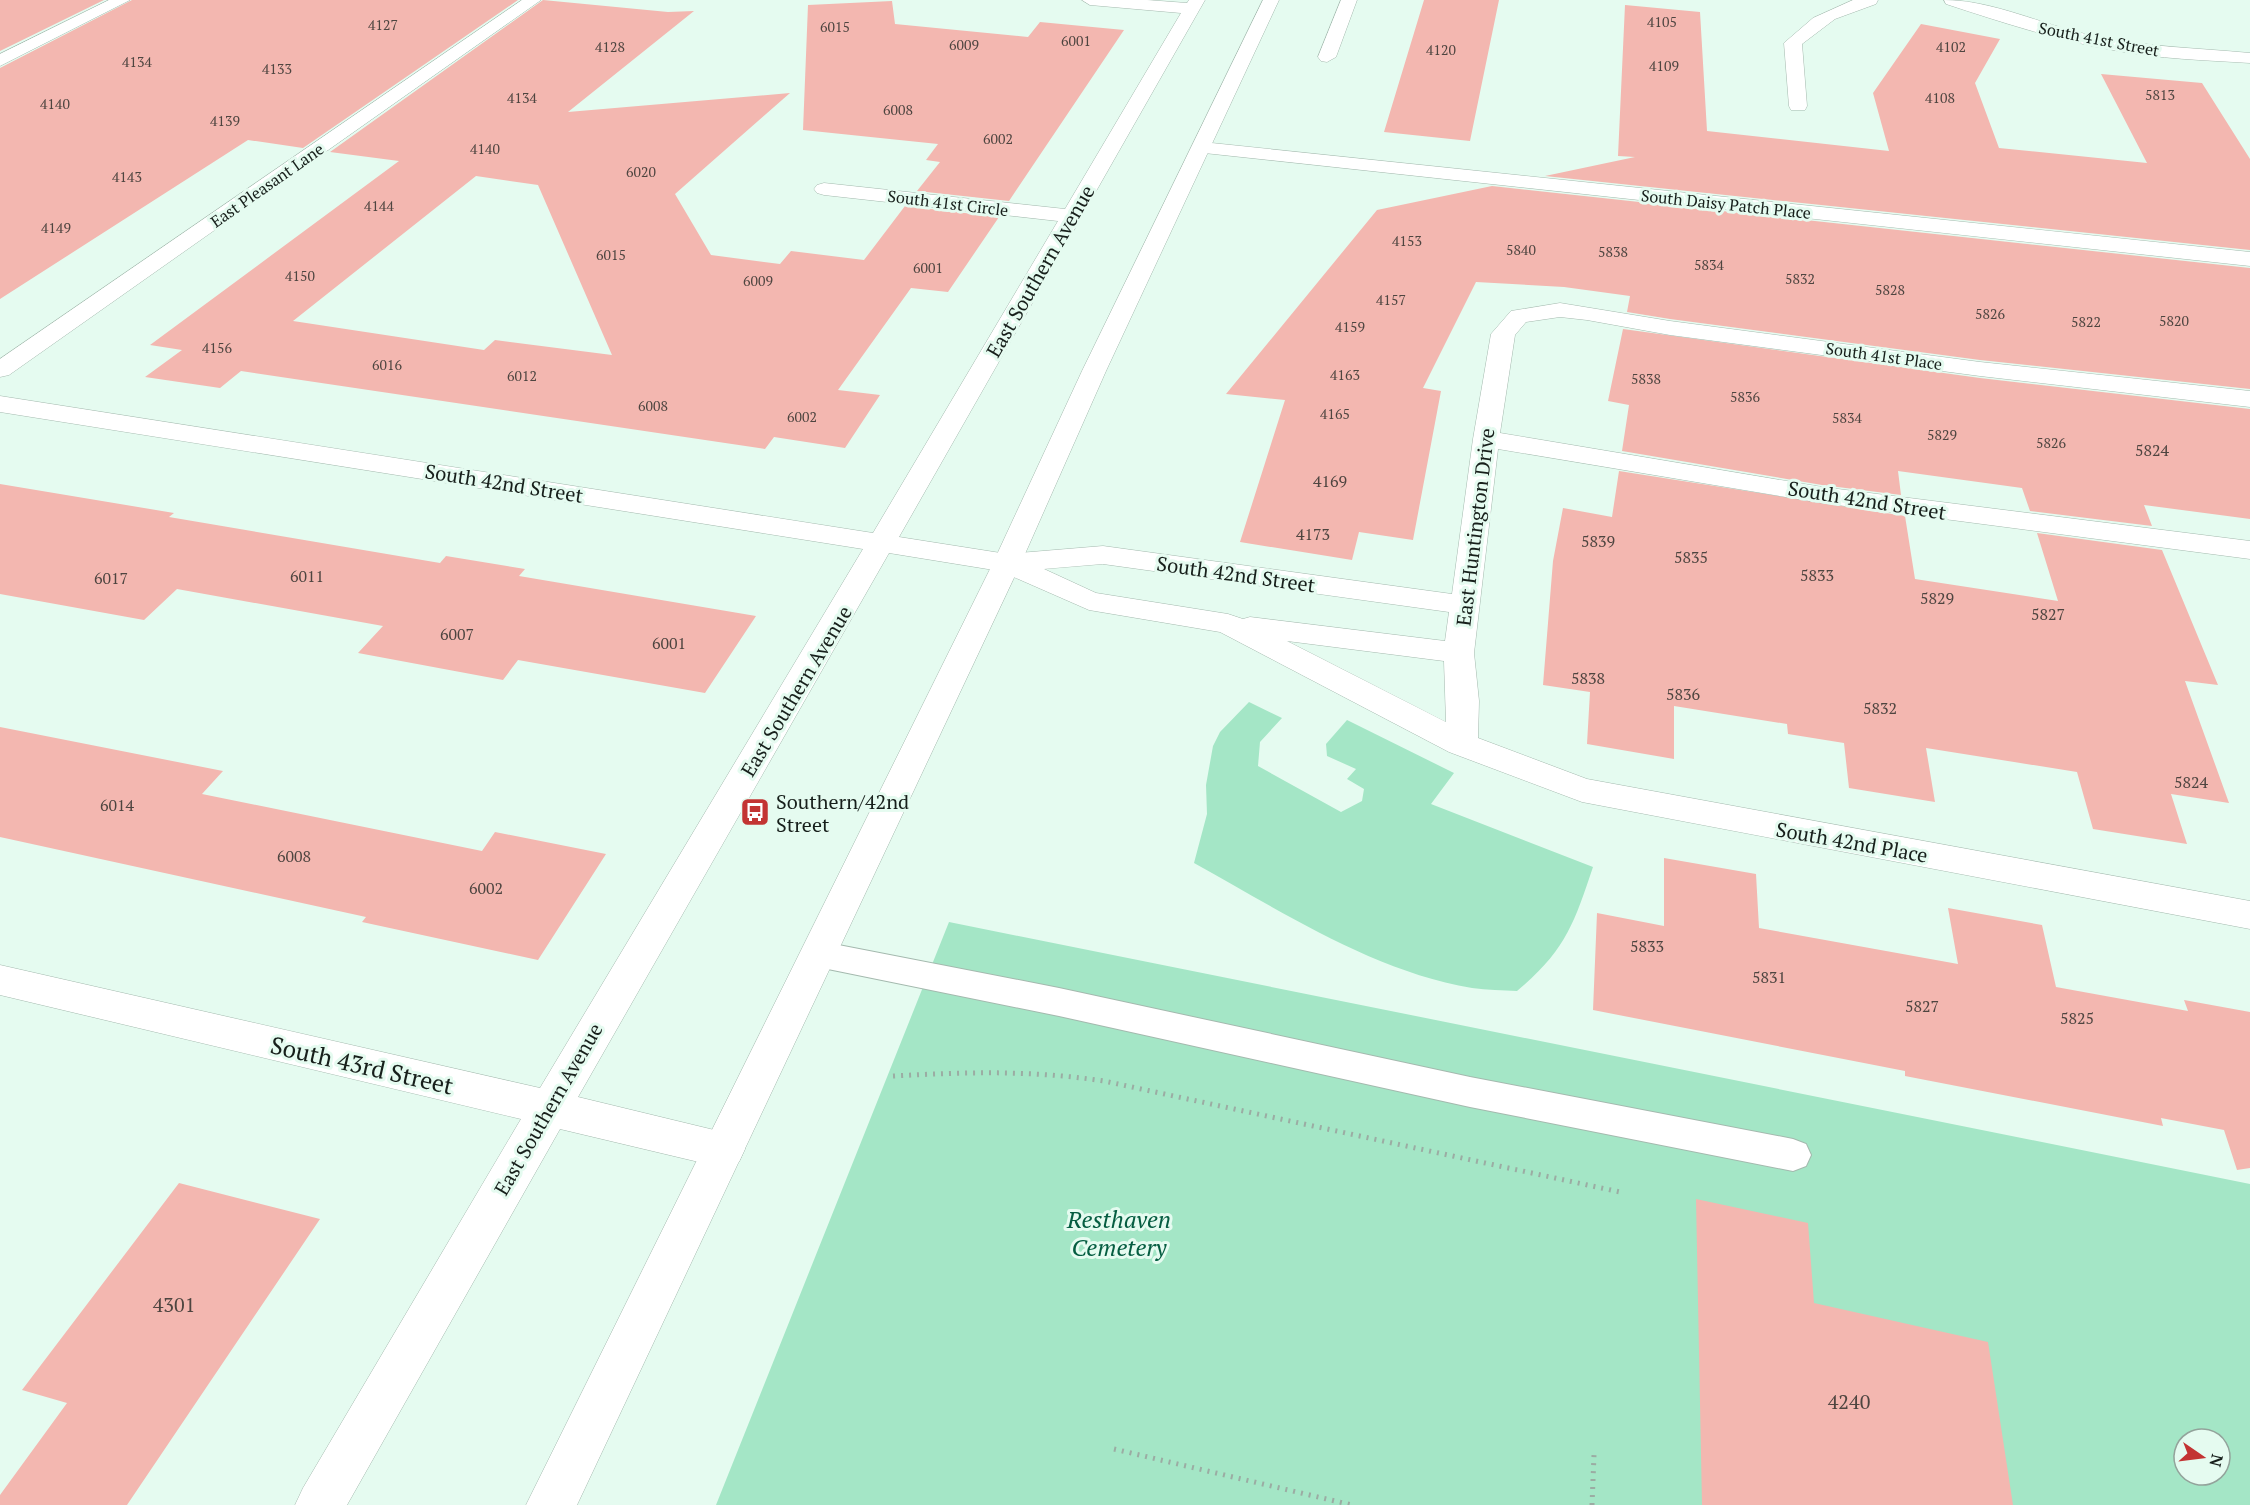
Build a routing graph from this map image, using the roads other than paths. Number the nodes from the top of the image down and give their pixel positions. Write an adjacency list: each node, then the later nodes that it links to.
1 (122, 0): 11 (street)
2 (533, 0): 18 (street, East Pleasant Lane)
3 (1090, 0): 8 (street)
4 (1271, 0): 13 (street)
5 (1349, 0): 9 (street)
6 (1870, 0): 12 (street)
7 (1952, 0): 10 (street, South 41st Street)
8 (1195, 5): 15 (street, East Southern Avenue)
9 (1327, 57)
10 (2250, 58)
11 (0, 62)
12 (1798, 106)
13 (1202, 148): 16 (street, South Daisy Patch Place); 24 (street)
14 (824, 189): 15 (street, South 41st Circle)
15 (1072, 216): 22 (street, East Southern Avenue)
16 (2250, 260)
17 (1519, 316): 19 (street, South 41st Place); 21 (street, East Huntington Drive)
18 (0, 370)
19 (2250, 399)
20 (0, 404): 22 (street, South 42nd Street)
21 (1486, 439): 23 (street, South 42nd Street); 25 (street, East Huntington Drive)
22 (884, 543): 24 (street, South 42nd Street); 32 (street, East Southern Avenue)
23 (2250, 550)
24 (1007, 563): 25 (street, South 42nd Street); 26 (street, South 42nd Street); 30 (street)
25 (1465, 605): 27 (street, East Huntington Drive)
26 (1228, 624): 27 (street, South 42nd Street); 28 (street, South 42nd Street)
27 (1459, 652): 28 (street, East Huntington Drive)
28 (1461, 744): 29 (street, South 42nd Place)
29 (2250, 915)
30 (818, 954): 33 (street); 34 (lane)
31 (0, 980): 32 (street, South 43rd Street)
32 (548, 1108): 33 (street, South 43rd Street); 35 (street, East Southern Avenue)
33 (724, 1149): 36 (street)
34 (1793, 1155)
35 (320, 1505)
36 (551, 1505)

